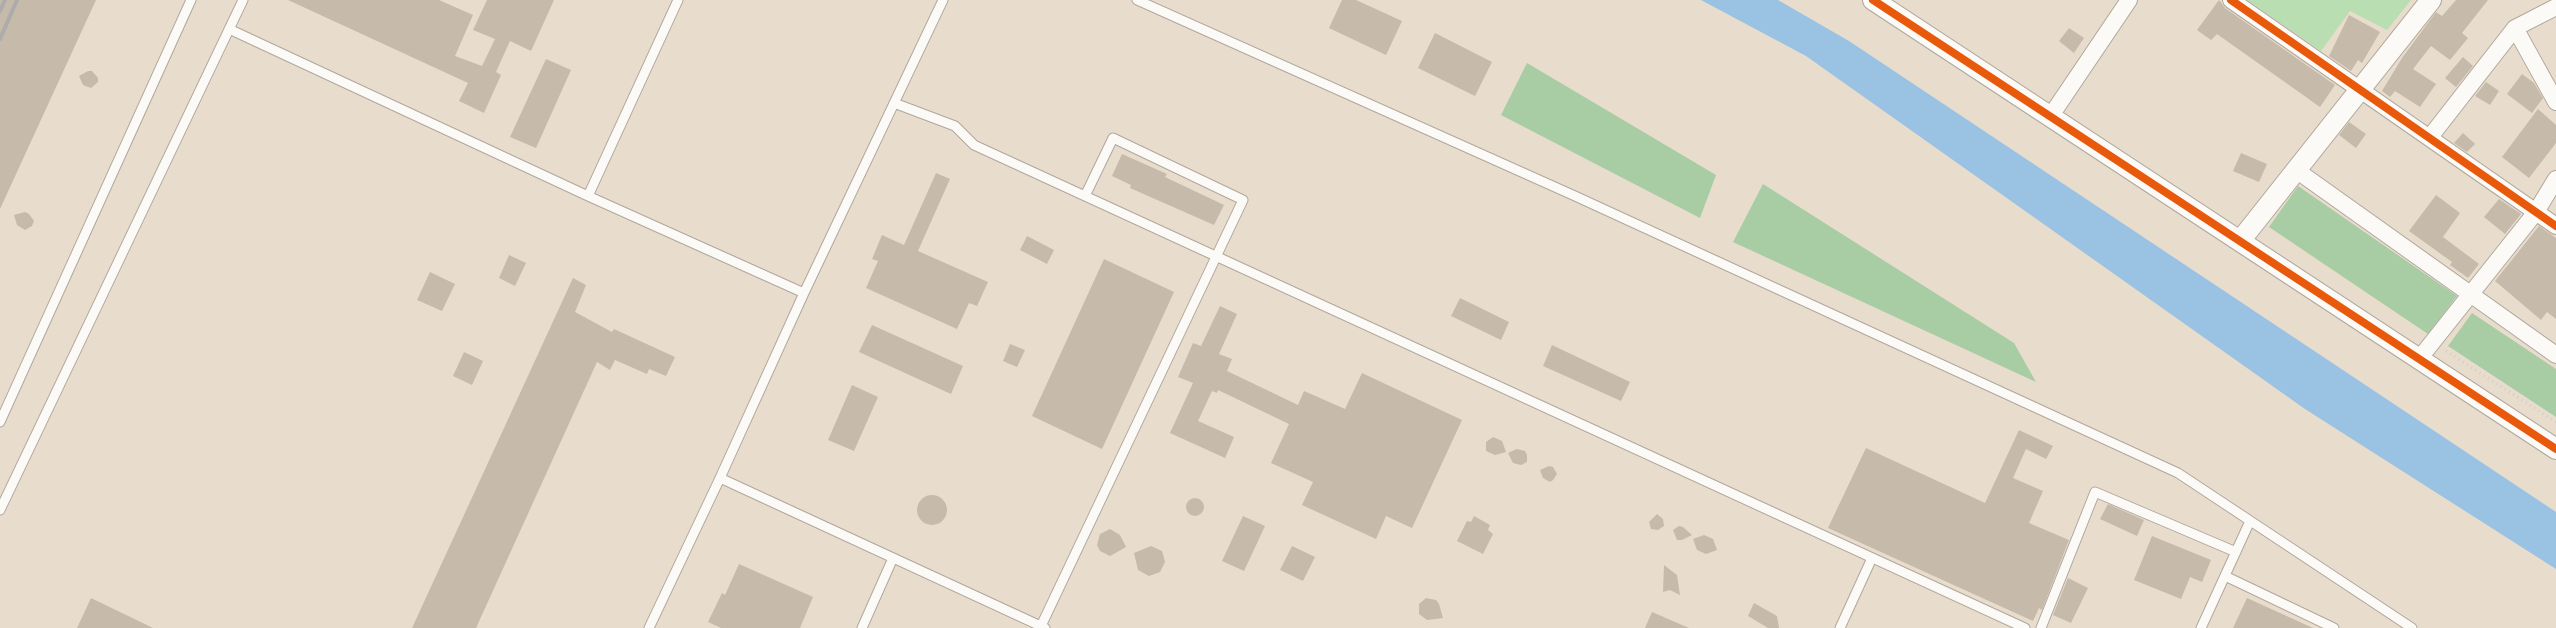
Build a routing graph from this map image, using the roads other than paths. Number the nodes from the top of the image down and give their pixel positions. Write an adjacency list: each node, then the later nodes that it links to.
1 (191, 0): 30 (lane)
2 (243, 0): 12 (lane)
3 (678, 0): 20 (lane)
4 (943, 0): 15 (lane)
5 (1136, 0): 34 (lane)
6 (2129, 0): 16 (street)
7 (2231, 0): 13 (street)
8 (2431, 0): 13 (street)
9 (1885, 3): 16 (street)
10 (2556, 7): 11 (street)
11 (2515, 28): 14 (street); 17 (street)
12 (229, 29): 20 (lane); 33 (lane)
13 (2360, 88): 17 (street); 18 (street)
14 (2556, 102)
15 (894, 103): 21 (lane); 26 (lane)
16 (2050, 118): 24 (street)
17 (2430, 137): 22 (street)
18 (2296, 170): 24 (street); 27 (street)
19 (2556, 179): 22 (street)
20 (588, 196): 26 (lane)
21 (1085, 196): 25 (lane); 25 (lane)
22 (2536, 212): 23 (street); 27 (street)
23 (2556, 226)
24 (2240, 241): 29 (street)
25 (1218, 257): 37 (lane); 39 (lane)
26 (804, 292): 32 (lane)
27 (2470, 295): 28 (street); 29 (street)
28 (2556, 356)
29 (2419, 359): 31 (street)
30 (0, 422)
31 (2556, 449)
32 (720, 478): 36 (lane); 40 (lane)
33 (0, 510)
34 (2250, 521): 35 (lane); 47 (lane)
35 (2236, 552): 38 (lane); 44 (lane)
36 (893, 558): 39 (lane); 41 (lane)
37 (1872, 558): 42 (lane); 43 (lane)
38 (2225, 576): 45 (lane); 46 (lane)
39 (1043, 627)
40 (649, 628)
41 (862, 628)
42 (1840, 628)
43 (2025, 628)
44 (2041, 628)
45 (2201, 628)
46 (2334, 628)
47 (2412, 628)

